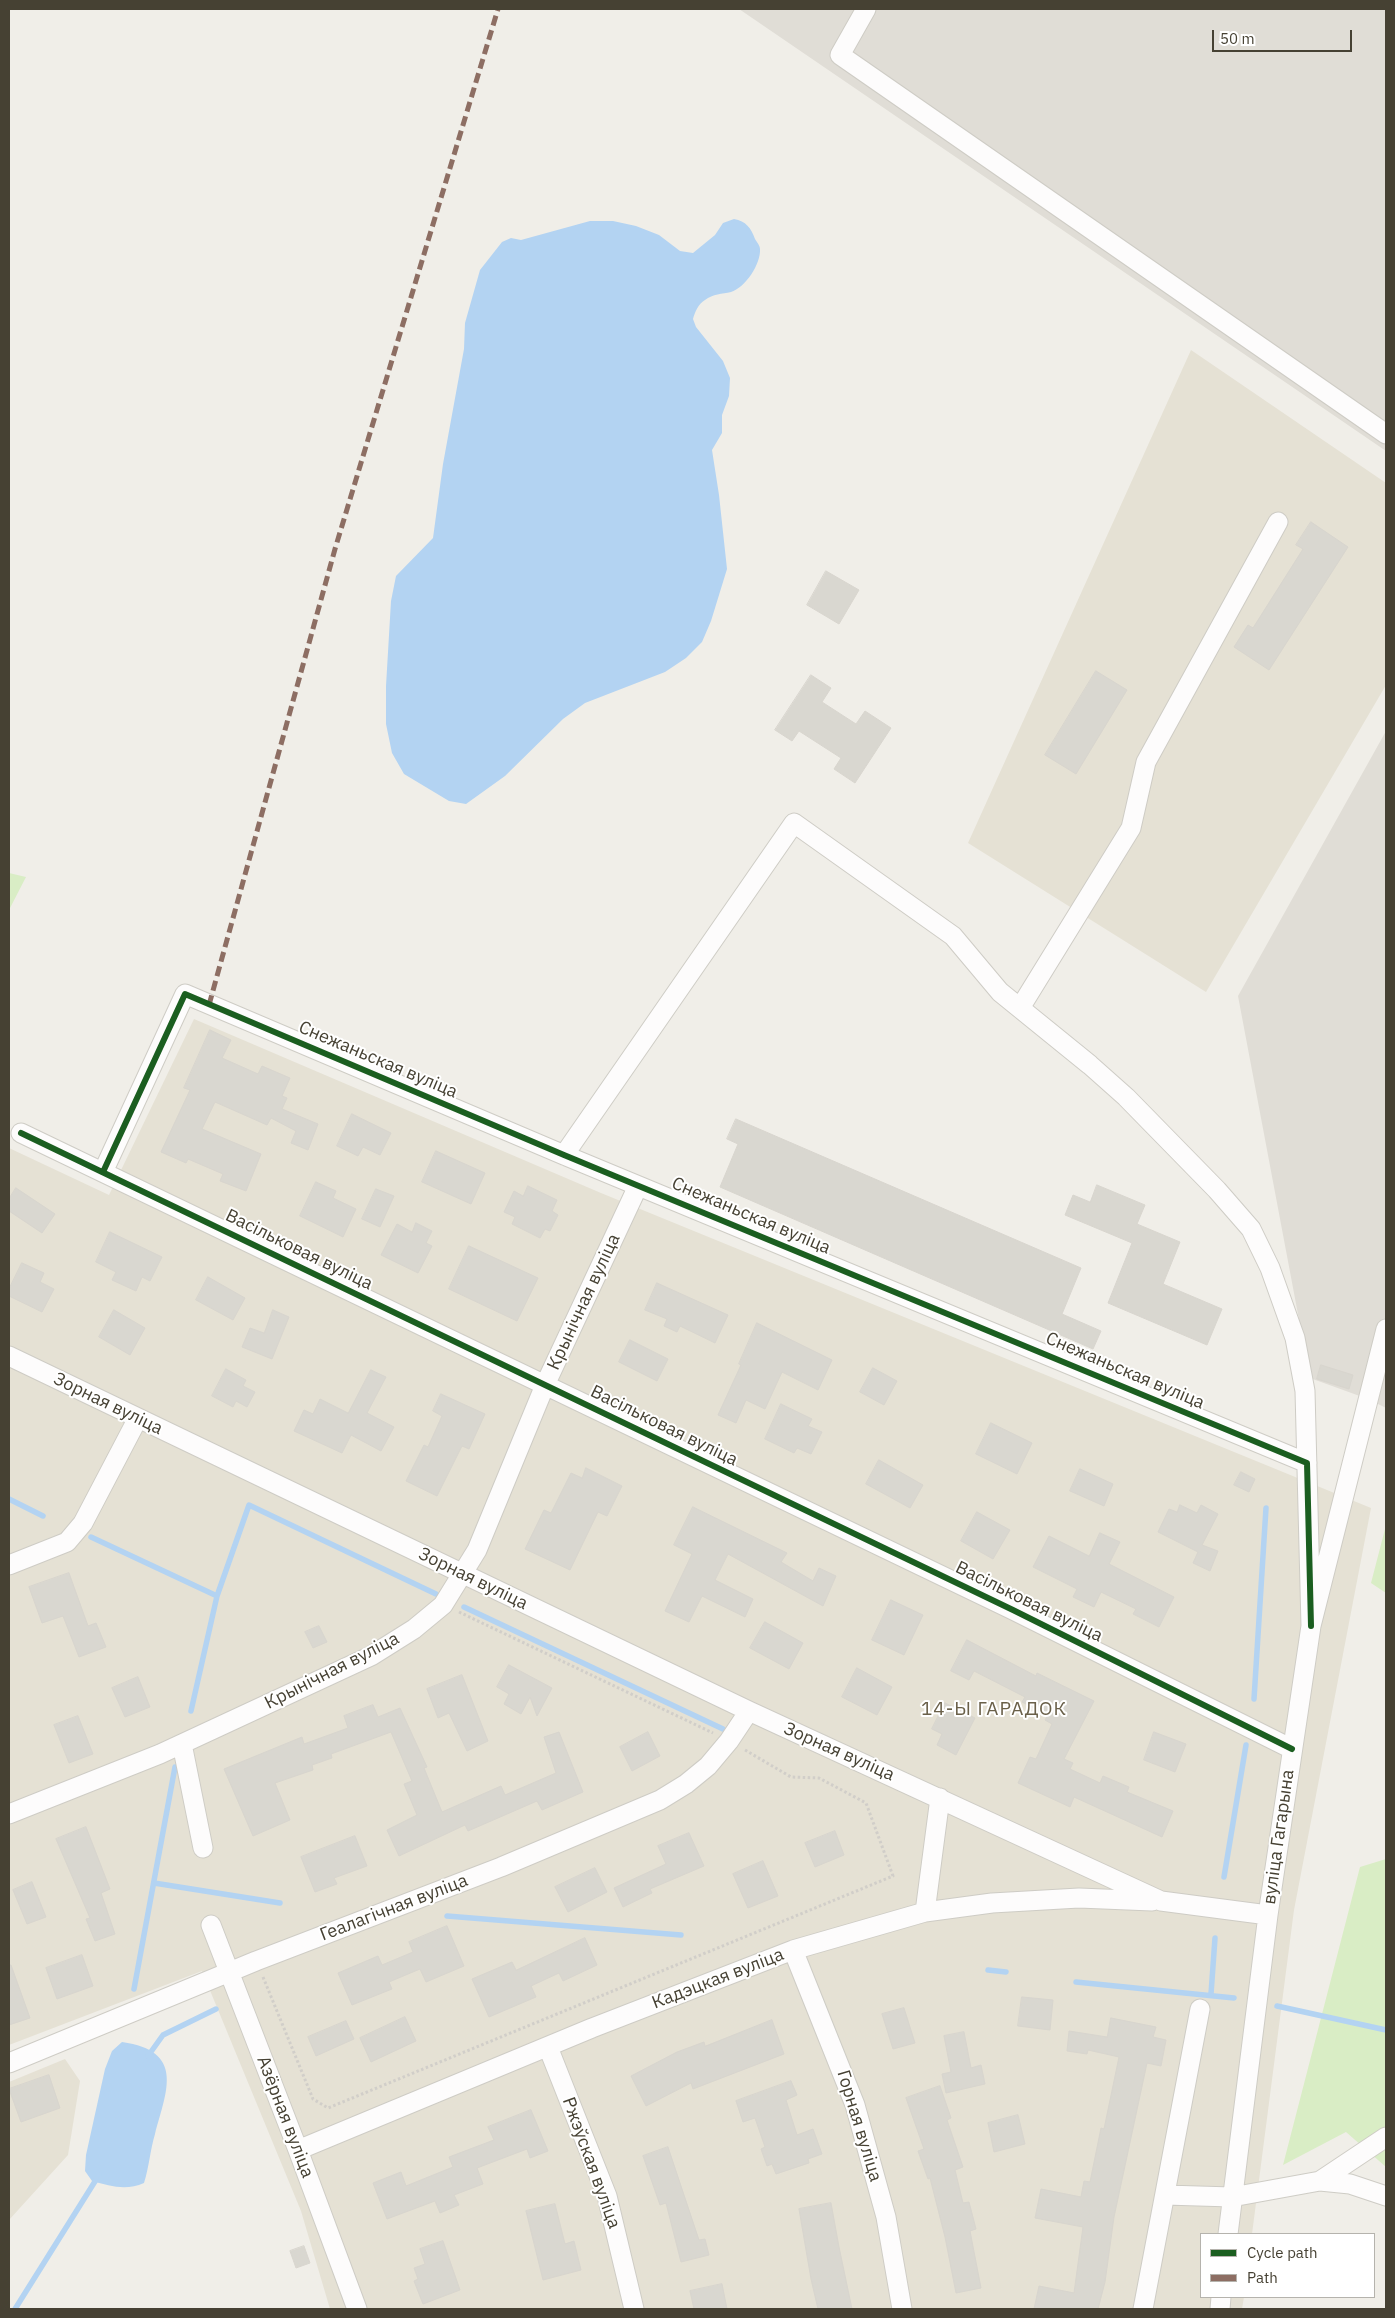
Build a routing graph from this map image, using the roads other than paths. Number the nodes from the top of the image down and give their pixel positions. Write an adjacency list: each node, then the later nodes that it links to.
1 (866, 9): 2 (street)
2 (1386, 434)
3 (1278, 522): 4 (street)
4 (1020, 1008): 6 (street); 13 (street)
5 (21, 1133): 7 (street, Васільковая вуліца)
6 (564, 1155): 7 (street, Снежаньская вуліца); 8 (street, Снежаньская вуліца)
7 (103, 1172): 11 (street, Васільковая вуліца)
8 (638, 1186): 11 (street, Крынічная вуліца); 13 (street, Снежаньская вуліца)
9 (1386, 1329): 16 (street, вуліца Гагарына)
10 (9, 1356): 12 (street, Зорная вуліца)
11 (545, 1385): 15 (street, Крынічная вуліца); 19 (street, Васільковая вуліца)
12 (138, 1418): 14 (street); 15 (street, Зорная вуліца)
13 (1307, 1462): 16 (street)
14 (9, 1565)
15 (461, 1574): 17 (street, Зорная вуліца); 18 (street, Крынічная вуліца)
16 (1311, 1626): 19 (street, вуліца Гагарына)
17 (749, 1711): 20 (street, Зорная вуліца); 28 (street, Геалагічная вуліца)
18 (182, 1744): 21 (street, Крынічная вуліца); 22 (street)
19 (1292, 1749): 25 (street, вуліца Гагарына)
20 (940, 1798): 23 (street, Зорная вуліца); 24 (street)
21 (9, 1814)
22 (203, 1848)
23 (1160, 1901): 24 (street, Кадэцкая вуліца); 25 (street, Зорная вуліца)
24 (925, 1912): 27 (street, Кадэцкая вуліца)
25 (1268, 1915): 37 (street, вуліца Гагарына)
26 (211, 1925): 28 (street, Азёрная вуліца)
27 (793, 1950): 30 (street, Кадэцкая вуліца); 41 (street, Горная вуліца)
28 (230, 1972): 31 (street, Геалагічная вуліца); 33 (street, Азёрная вуліца)
29 (1200, 2009): 35 (street)
30 (548, 2047): 33 (street, Кадэцкая вуліца); 40 (street, Ржэўская вуліца)
31 (9, 2063)
32 (1386, 2137): 34 (street)
33 (298, 2150): 39 (street, Азёрная вуліца)
34 (1320, 2181): 36 (street); 37 (street)
35 (1165, 2195): 37 (street); 42 (street)
36 (1386, 2196)
37 (1232, 2197): 38 (street, вуліца Гагарына)
38 (1228, 2233)
39 (357, 2309)
40 (634, 2309)
41 (902, 2309)
42 (1143, 2309)

